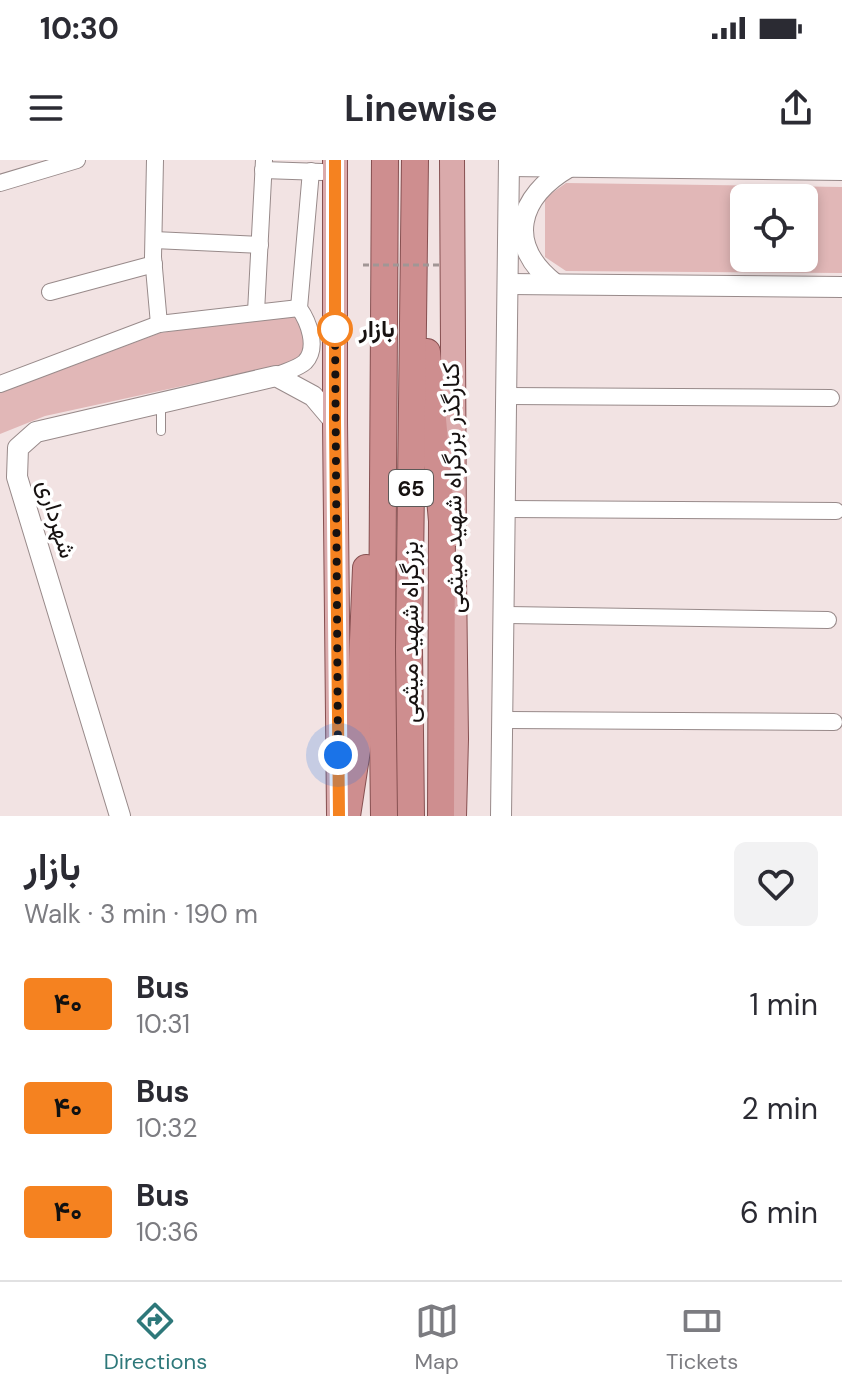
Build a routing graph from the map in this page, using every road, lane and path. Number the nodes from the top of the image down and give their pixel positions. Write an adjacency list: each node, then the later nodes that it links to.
1 (77, 160): 4 (street)
2 (155, 160): 13 (street)
3 (452, 160): 44 (main road, کنارگذر بزرگراه شهید میثمی)
4 (53, 163): 12 (street)
5 (509, 163): 7 (street); 18 (street)
6 (264, 165): 8 (street); 14 (street)
7 (569, 167): 9 (street); 19 (street)
8 (327, 168): 22 (street); 30 (main road)
9 (842, 170)
10 (385, 171): 40 (highway); 41 (highway, بزرگراه شهید میثمی / 65)
11 (414, 171): 42 (highway, بزرگراه شهید میثمی / 65); 43 (highway)
12 (0, 183)
13 (154, 240): 14 (street); 15 (street)
14 (260, 245): 23 (street)
15 (154, 264): 21 (street); 24 (street)
16 (363, 265): 17 (path, bridge)
17 (441, 265)
18 (508, 284): 19 (street); 27 (street)
19 (555, 284): 20 (street)
20 (842, 287)
21 (50, 292)
22 (299, 308): 23 (street); 25 (street)
23 (256, 312): 24 (street)
24 (159, 324): 26 (street)
25 (276, 376): 29 (street, شهرداری); 30 (street)
26 (0, 384)
27 (506, 396): 28 (street); 32 (street)
28 (831, 398)
29 (161, 403): 31 (lane); 38 (street, شهرداری)
30 (335, 422): 39 (main road)
31 (161, 431)
32 (505, 509): 33 (street); 34 (street)
33 (836, 511)
34 (504, 615): 35 (street); 36 (street)
35 (828, 620)
36 (502, 720): 37 (street); 45 (street)
37 (834, 722)
38 (120, 816)
39 (339, 816)
40 (347, 816)
41 (384, 816)
42 (411, 816)
43 (441, 816)
44 (454, 816)
45 (501, 816)

